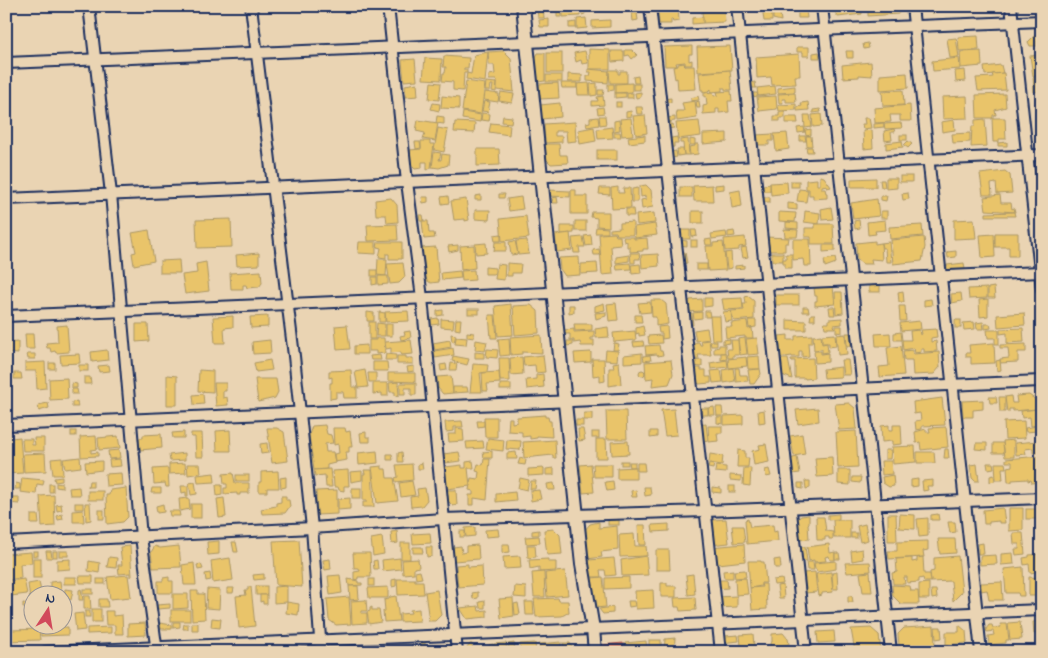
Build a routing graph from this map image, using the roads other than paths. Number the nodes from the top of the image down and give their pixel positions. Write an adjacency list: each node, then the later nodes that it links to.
1 (89, 6): 19 (street)
2 (251, 6): 18 (street)
3 (388, 6): 17 (street)
4 (523, 6): 16 (street)
5 (650, 6): 15 (street)
6 (737, 6): 14 (street)
7 (822, 6): 13 (street)
8 (912, 6): 12 (street)
9 (1011, 6): 11 (street)
10 (1042, 21): 11 (street)
11 (1013, 22): 12 (street); 22 (street)
12 (914, 26): 13 (street); 23 (street)
13 (824, 30): 14 (street); 24 (street)
14 (740, 33): 15 (street); 25 (street)
15 (653, 37): 16 (street); 26 (street)
16 (526, 42): 17 (street); 27 (street)
17 (393, 47): 18 (street); 28 (street)
18 (257, 53): 19 (street); 29 (street)
19 (95, 60): 20 (street); 30 (street)
20 (6, 63)
21 (1042, 155): 22 (street)
22 (1027, 156): 23 (street); 32 (street)
23 (929, 160): 24 (street); 33 (street)
24 (839, 164): 25 (street); 34 (street)
25 (754, 167): 26 (street); 35 (street)
26 (668, 170): 27 (street); 36 (street)
27 (540, 176): 28 (street); 38 (street)
28 (406, 182): 29 (street); 39 (street)
29 (273, 187): 30 (street); 40 (street)
30 (111, 194): 31 (street); 41 (street)
31 (6, 198)
32 (1041, 272): 33 (street); 37 (street)
33 (941, 276): 34 (street); 44 (street)
34 (851, 280): 35 (street); 45 (street)
35 (767, 284): 36 (street); 46 (street)
36 (681, 287): 38 (street); 47 (street)
37 (1042, 289)
38 (554, 293): 39 (street); 48 (street)
39 (422, 298): 40 (street); 49 (street)
40 (288, 304): 41 (street); 50 (street)
41 (121, 311): 42 (street); 51 (street)
42 (6, 316)
43 (1042, 382): 44 (street)
44 (953, 385): 45 (street); 54 (street)
45 (863, 389): 46 (street); 55 (street)
46 (778, 392): 47 (street); 56 (street)
47 (693, 396): 48 (street); 57 (street)
48 (565, 402): 49 (street); 58 (street)
49 (433, 407): 50 (street); 59 (street)
50 (299, 413): 51 (street); 60 (street)
51 (131, 420): 52 (street); 61 (street)
52 (6, 425)
53 (1042, 498): 54 (street)
54 (965, 501): 55 (street); 64 (street)
55 (875, 505): 56 (street); 65 (street)
56 (791, 508): 57 (street); 66 (street)
57 (706, 511): 58 (street); 67 (street)
58 (578, 515): 59 (street); 68 (street)
59 (443, 519): 60 (street); 69 (street)
60 (312, 528): 61 (street); 70 (street)
61 (142, 537): 62 (street); 71 (street)
62 (6, 543)
63 (1042, 610): 64 (street)
64 (977, 613): 65 (street); 79 (street)
65 (887, 617): 66 (street); 78 (street)
66 (803, 620): 67 (street); 77 (street)
67 (718, 624): 68 (street); 76 (street)
68 (593, 629): 69 (street); 75 (street)
69 (456, 635): 70 (street); 74 (street)
70 (319, 640): 71 (street); 73 (street)
71 (157, 649): 72 (street)
72 (45, 652)
73 (321, 652)
74 (457, 652)
75 (595, 652)
76 (721, 652)
77 (806, 652)
78 (891, 652)
79 (982, 652)

